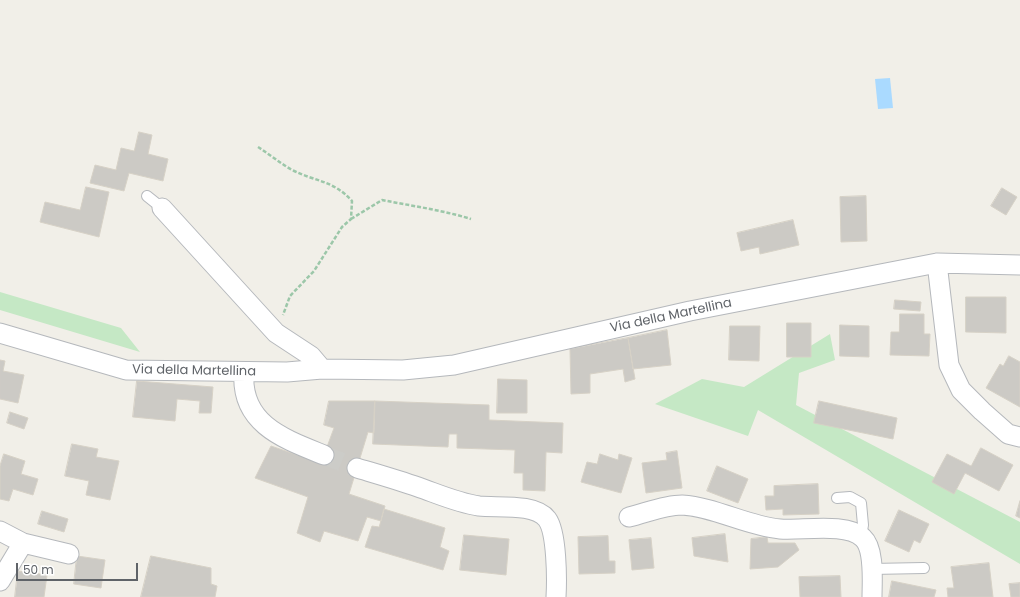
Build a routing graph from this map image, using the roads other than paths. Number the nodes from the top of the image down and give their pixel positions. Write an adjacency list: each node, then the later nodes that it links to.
1 (155, 202): 5 (street)
2 (937, 263): 3 (street, Via della Martellina); 5 (street, Via della Martellina); 7 (street)
3 (1020, 265)
4 (0, 333): 6 (street, Via della Martellina)
5 (322, 369): 6 (street, Via della Martellina)
6 (244, 372): 8 (street)
7 (1020, 437)
8 (324, 455)
9 (357, 468): 19 (street)
10 (837, 498): 13 (lane)
11 (629, 517): 13 (street)
12 (0, 532): 14 (street)
13 (861, 536): 17 (street)
14 (23, 543): 15 (street); 18 (street)
15 (69, 554)
16 (924, 568): 17 (lane)
17 (872, 569): 20 (street)
18 (0, 581)
19 (556, 597)
20 (872, 597)

